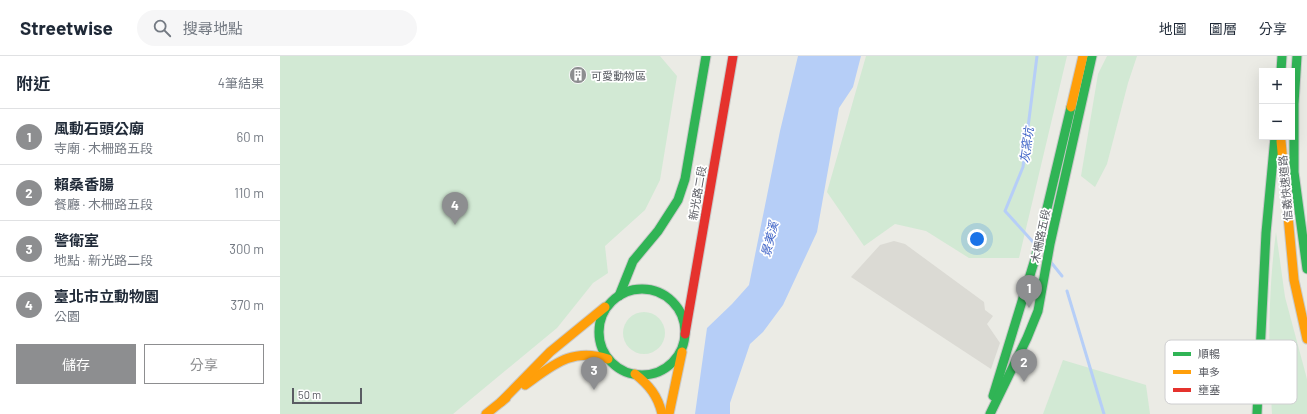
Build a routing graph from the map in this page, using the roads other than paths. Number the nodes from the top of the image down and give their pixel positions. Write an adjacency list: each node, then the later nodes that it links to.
1 (706, 56): 11 (main road, 新光路二段)
2 (733, 56): 13 (main road, 新光路二段)
3 (1083, 56): 12 (main road, 木柵路五段)
4 (1092, 56): 14 (main road, 木柵路五段)
5 (1282, 56): 7 (main road)
6 (1297, 56): 10 (main road, 信義快速道路)
7 (1281, 68)
8 (1275, 140): 16 (main road)
9 (1281, 140): 15 (main road, 信義快速道路)
10 (1307, 269)
11 (615, 299): 13 (main road); 18 (main road); 20 (main road, 新光路二段)
12 (1014, 325): 14 (main road); 25 (main road, 木柵路五段)
13 (685, 334): 17 (main road)
14 (1027, 338): 25 (main road, 木柵路五段)
15 (1307, 339)
16 (1260, 340)
17 (683, 344): 19 (main road); 24 (main road)
18 (608, 359): 19 (main road); 20 (main road, 新光路二段)
19 (635, 374): 23 (main road)
20 (500, 402): 22 (main road, 新光路二段)
21 (1254, 404): 26 (main road)
22 (486, 414)
23 (662, 414)
24 (669, 414)
25 (989, 414)
26 (1251, 414)

